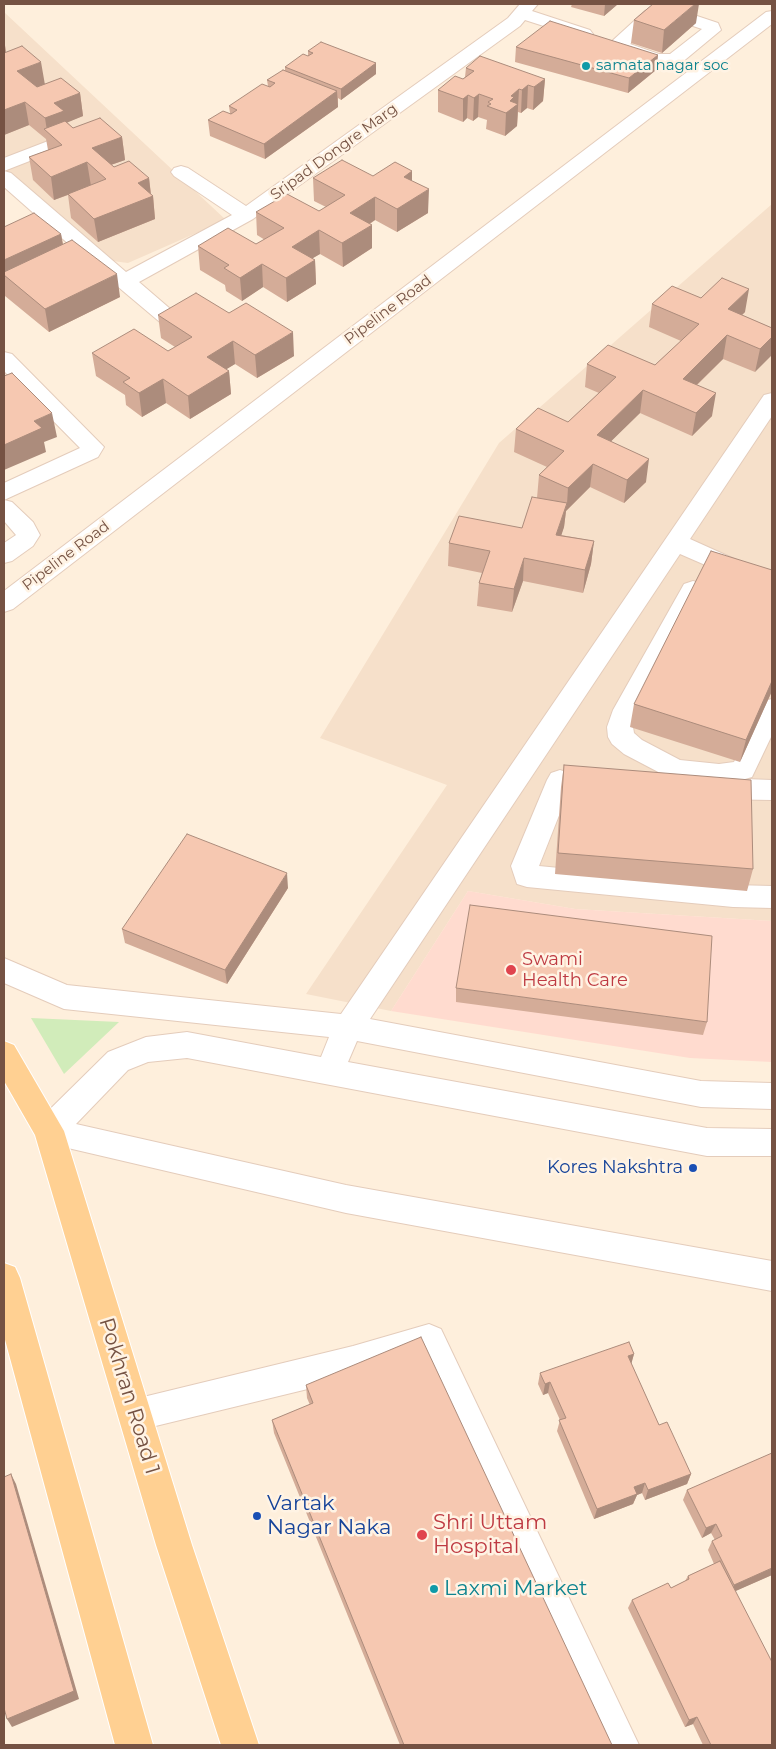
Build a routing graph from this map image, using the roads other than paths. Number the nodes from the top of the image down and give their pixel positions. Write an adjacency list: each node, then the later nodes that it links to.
1 (525, 8): 3 (street); 8 (street, Sripad Dongre Marg)
2 (772, 16): 19 (street, Pipeline Road)
3 (617, 46)
4 (56, 144): 5 (street)
5 (4, 165)
6 (181, 172): 8 (street)
7 (4, 177): 9 (street)
8 (246, 215): 9 (street, Sripad Dongre Marg)
9 (125, 281): 10 (street)
10 (168, 318)
11 (4, 359): 13 (street)
12 (772, 400): 15 (street)
13 (4, 492)
14 (4, 508): 16 (street)
15 (676, 542): 17 (street); 21 (street)
16 (4, 556)
17 (710, 558): 18 (street); 20 (street)
18 (772, 586)
19 (4, 603)
20 (772, 708)
21 (524, 766): 22 (street); 28 (street)
22 (560, 780): 23 (street); 26 (street)
23 (587, 783)
24 (653, 787): 25 (street)
25 (772, 790)
26 (772, 897)
27 (4, 970): 28 (street)
28 (348, 1027): 30 (street); 31 (street)
29 (4, 1054): 32 (main road, Pokhran Road 1)
30 (330, 1072): 32 (street); 33 (street)
31 (772, 1096)
32 (49, 1131): 34 (street); 36 (main road, Pokhran Road 1)
33 (772, 1143)
34 (772, 1276)
35 (4, 1278): 37 (main road)
36 (134, 1415): 38 (main road, Pokhran Road 1); 39 (street)
37 (132, 1743)
38 (240, 1745)
39 (620, 1745)

